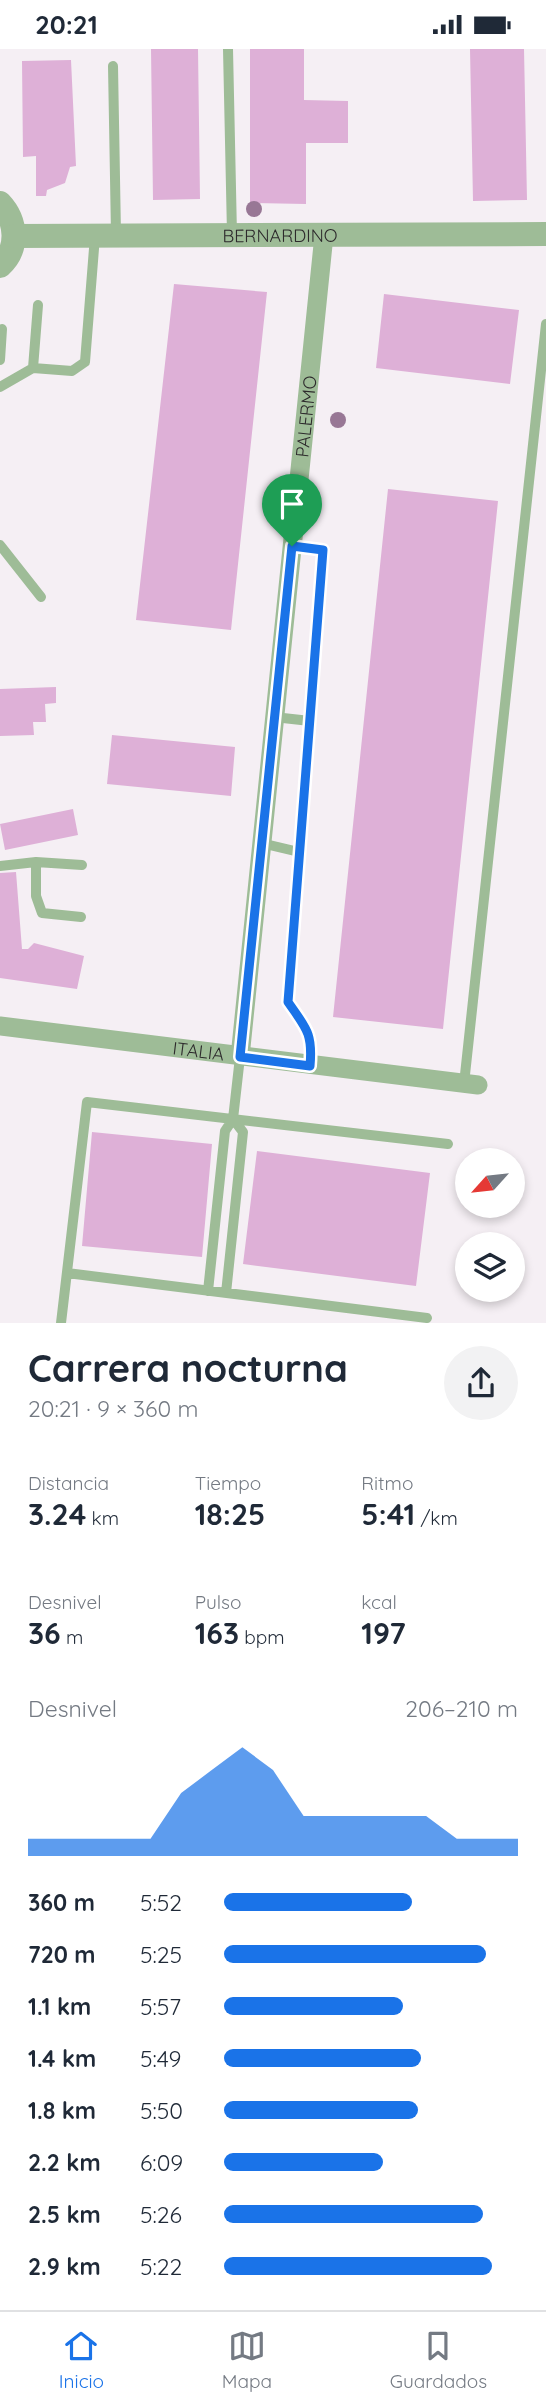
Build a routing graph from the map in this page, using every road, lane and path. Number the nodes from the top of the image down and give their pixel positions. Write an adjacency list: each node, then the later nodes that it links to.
1 (228, 49): 4 (lane)
2 (113, 66): 6 (lane)
3 (0, 204): 8 (street)
4 (232, 234): 6 (street, BERNARDINO); 7 (street, BERNARDINO)
5 (546, 234): 7 (street, BERNARDINO)
6 (106, 235): 8 (street, BERNARDINO); 14 (lane)
7 (324, 235): 17 (street, PALERMO)
8 (14, 236): 9 (street)
9 (0, 266)
10 (38, 305): 14 (lane)
11 (546, 324): 30 (lane)
12 (2, 329): 13 (lane)
13 (0, 360)
14 (33, 368): 15 (lane)
15 (0, 387)
16 (0, 545): 18 (lane)
17 (292, 546): 19 (street, PALERMO); 20 (lane)
18 (41, 597)
19 (275, 717): 20 (lane); 21 (street, PALERMO)
20 (310, 721): 22 (lane)
21 (261, 843): 22 (lane); 28 (street, PALERMO)
22 (299, 852): 29 (lane)
23 (36, 862): 24 (lane); 25 (lane); 26 (lane)
24 (82, 865)
25 (0, 866)
26 (81, 917)
27 (0, 1026): 28 (street, ITALIA)
28 (240, 1057): 29 (street, ITALIA); 31 (lane)
29 (310, 1066): 30 (street, ITALIA)
30 (471, 1084)
31 (233, 1119): 32 (lane); 33 (lane); 34 (lane); 35 (lane)
32 (449, 1144)
33 (67, 1273): 34 (lane); 37 (lane)
34 (208, 1291): 35 (lane)
35 (226, 1293): 36 (lane)
36 (427, 1318)
37 (61, 1323)

